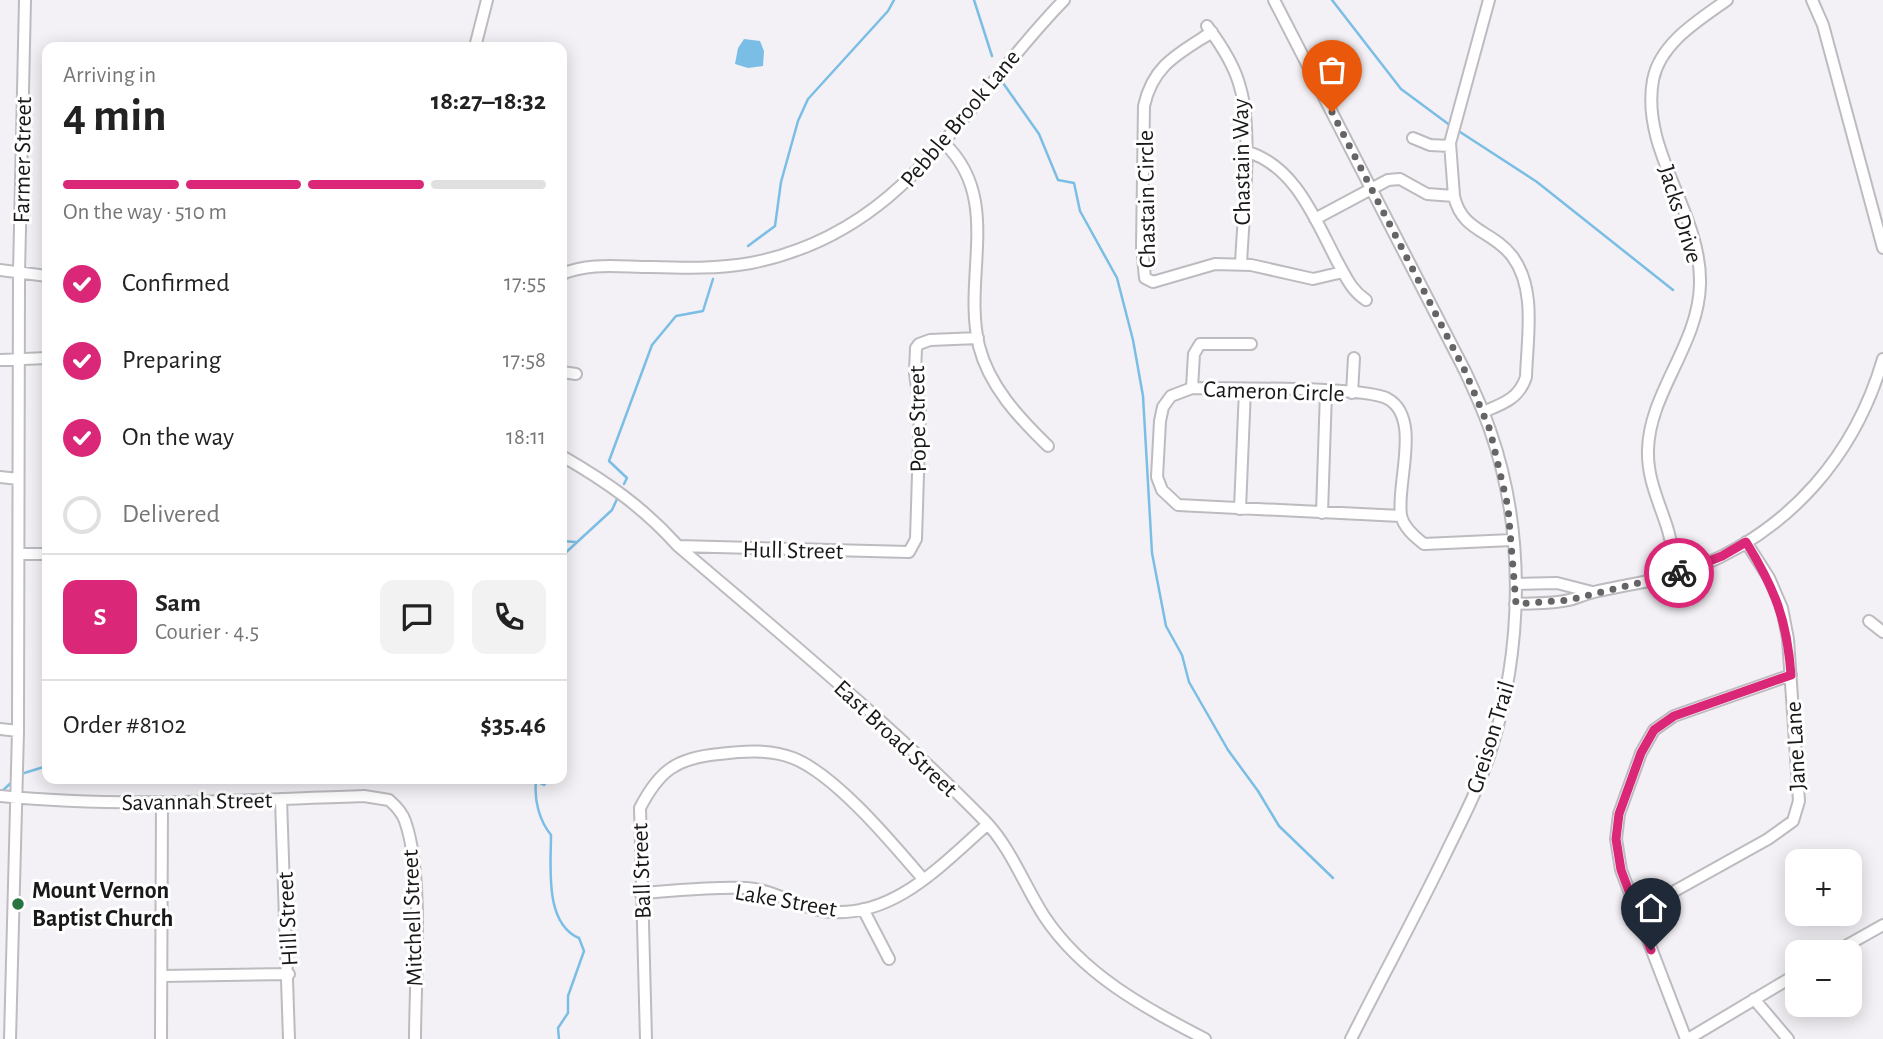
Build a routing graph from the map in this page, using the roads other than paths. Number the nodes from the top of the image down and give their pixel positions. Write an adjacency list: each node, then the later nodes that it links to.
1 (25, 0): 21 (street, Farmer Street)
2 (487, 0): 9 (street)
3 (1063, 0): 11 (street, Pebble Brook Lane)
4 (1274, 0): 14 (street, Greison Trail)
5 (1489, 0): 12 (street)
6 (1727, 0): 52 (street, Jacks Drive)
7 (1812, 0): 17 (street)
8 (1209, 29): 13 (street, Chastain Way); 18 (street, Chastain Circle)
9 (476, 42)
10 (1413, 138): 12 (street)
11 (944, 143): 22 (street, Pebble Brook Lane); 25 (street)
12 (1450, 146): 15 (street)
13 (1245, 151): 16 (street); 18 (street, Chastain Way)
14 (1371, 188): 15 (street); 16 (street); 38 (street, Greison Trail)
15 (1454, 196): 38 (street)
16 (1315, 219): 20 (street)
17 (1883, 248)
18 (1241, 264): 20 (street, Chastain Circle)
19 (0, 270): 21 (street)
20 (1343, 272): 24 (street)
21 (19, 273): 23 (street); 31 (street, Farmer Street)
22 (567, 273)
23 (42, 275)
24 (1366, 300)
25 (978, 338): 39 (street); 49 (street, Pope Street)
26 (1251, 344): 34 (street)
27 (1354, 358): 37 (street)
28 (42, 359): 31 (street)
29 (1883, 359): 47 (street)
30 (0, 360): 31 (street)
31 (19, 361): 42 (street, Farmer Street)
32 (567, 373): 33 (street)
33 (576, 374)
34 (1192, 388): 35 (street, Cameron Circle); 43 (street, Cameron Circle)
35 (1245, 389): 36 (street, Cameron Circle); 43 (street)
36 (1326, 392): 37 (street, Cameron Circle); 44 (street)
37 (1352, 393): 45 (street, Cameron Circle)
38 (1483, 412): 46 (street, Greison Trail)
39 (1048, 446)
40 (567, 459): 48 (street, East Broad Street)
41 (0, 477): 42 (street)
42 (18, 479): 50 (street, Farmer Street)
43 (1240, 509): 44 (street, Cameron Circle)
44 (1322, 513): 45 (street, Cameron Circle)
45 (1401, 516): 46 (street)
46 (1513, 540): 53 (street, Greison Trail)
47 (1746, 542): 52 (street); 58 (street, Jane Lane)
48 (678, 546): 49 (street, Hull Street); 66 (street, East Broad Street)
49 (909, 552)
50 (19, 554): 51 (street); 60 (street, Farmer Street)
51 (42, 554)
52 (1677, 573): 54 (street)
53 (1516, 584): 54 (street); 55 (street, Greison Trail)
54 (1592, 592): 55 (street)
55 (1516, 604): 85 (street, Greison Trail)
56 (1869, 621): 57 (street)
57 (1883, 632)
58 (1791, 675): 70 (street, Jane Lane); 70 (street)
59 (0, 729): 60 (street)
60 (18, 732): 62 (street, Farmer Street)
61 (0, 796): 62 (street, Savannah Street)
62 (15, 798): 65 (street, Savannah Street); 71 (street, Farmer Street)
63 (281, 799): 64 (street, Savannah Street); 65 (street, Savannah Street); 75 (street, Hill Street)
64 (392, 803): 82 (street, Mitchell Street)
65 (162, 805): 76 (street)
66 (988, 824): 67 (street, Lake Street); 84 (street, East Broad Street)
67 (923, 879): 68 (street, Ball Street); 69 (street, Lake Street)
68 (640, 893): 69 (street, Lake Street); 83 (street, Ball Street)
69 (863, 909): 74 (street)
70 (1637, 912): 86 (street)
71 (6, 919): 79 (street, Farmer Street)
72 (1883, 925): 73 (street)
73 (1856, 940)
74 (889, 960)
75 (289, 974): 76 (street); 81 (street, Hill Street)
76 (162, 976): 80 (street)
77 (1785, 981): 78 (street)
78 (1754, 999): 86 (street); 87 (street)
79 (10, 1039)
80 (161, 1039)
81 (289, 1039)
82 (415, 1039)
83 (646, 1039)
84 (1206, 1039)
85 (1351, 1039)
86 (1687, 1039)
87 (1788, 1039)

